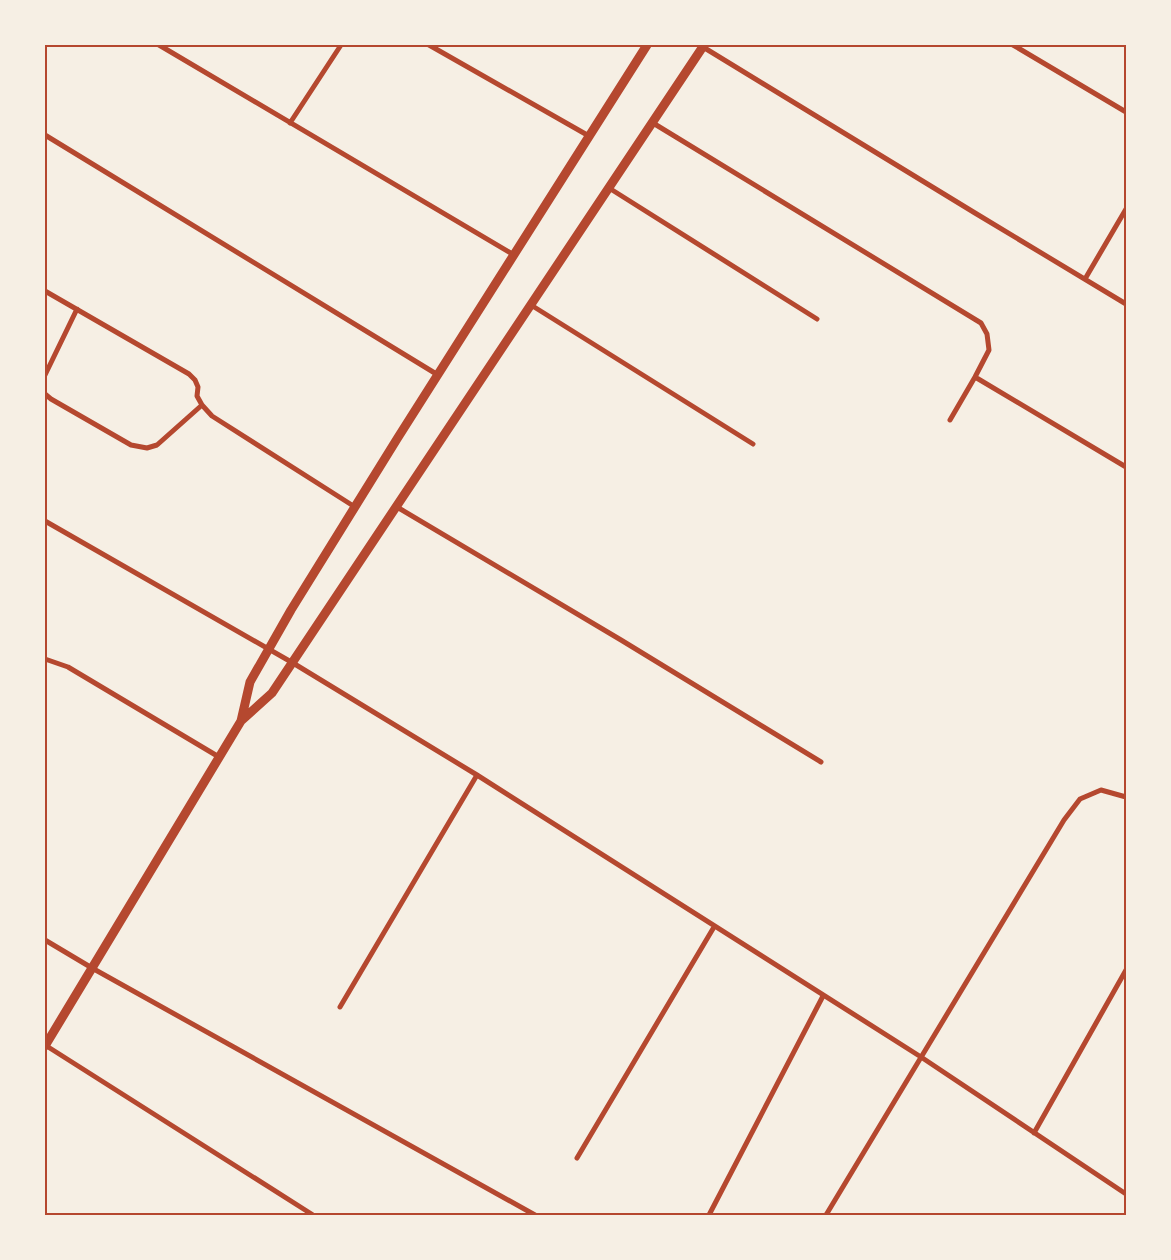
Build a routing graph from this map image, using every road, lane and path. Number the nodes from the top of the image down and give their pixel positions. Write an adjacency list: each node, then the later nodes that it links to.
1 (159, 45): 8 (street)
2 (341, 45): 8 (street)
3 (429, 45): 11 (street)
4 (647, 45): 11 (street)
5 (1012, 45): 7 (street)
6 (704, 46): 9 (street); 15 (street)
7 (1126, 112)
8 (290, 123): 14 (street)
9 (653, 123): 12 (street); 23 (street)
10 (45, 135): 22 (street)
11 (589, 136): 14 (street)
12 (609, 188): 18 (street); 20 (street)
13 (1126, 208): 15 (street)
14 (514, 255): 22 (street)
15 (1085, 279): 17 (street)
16 (45, 290): 19 (street)
17 (1126, 304)
18 (531, 305): 27 (street); 30 (street)
19 (78, 309): 21 (street); 25 (street)
20 (817, 319)
21 (45, 375)
22 (438, 375): 29 (street)
23 (975, 377): 26 (street); 28 (street)
24 (45, 394): 25 (street)
25 (202, 405): 29 (street)
26 (950, 420)
27 (753, 444)
28 (1126, 467)
29 (355, 507): 32 (street)
30 (397, 507): 34 (street); 37 (street)
31 (45, 522): 32 (street)
32 (269, 650): 34 (street); 35 (street)
33 (45, 660): 36 (street)
34 (293, 663): 35 (street); 38 (street)
35 (240, 721): 36 (street)
36 (219, 757): 42 (street)
37 (821, 762)
38 (477, 775): 40 (street); 45 (street)
39 (1126, 797): 47 (street)
40 (714, 927): 44 (street); 49 (street)
41 (45, 940): 42 (street)
42 (92, 968): 46 (street); 52 (street)
43 (1126, 970): 48 (street)
44 (823, 996): 47 (street); 53 (street)
45 (340, 1007)
46 (45, 1045): 51 (street)
47 (921, 1057): 48 (street); 54 (street)
48 (1034, 1133): 50 (street)
49 (577, 1158)
50 (1126, 1194)
51 (313, 1215)
52 (535, 1215)
53 (709, 1215)
54 (826, 1215)

